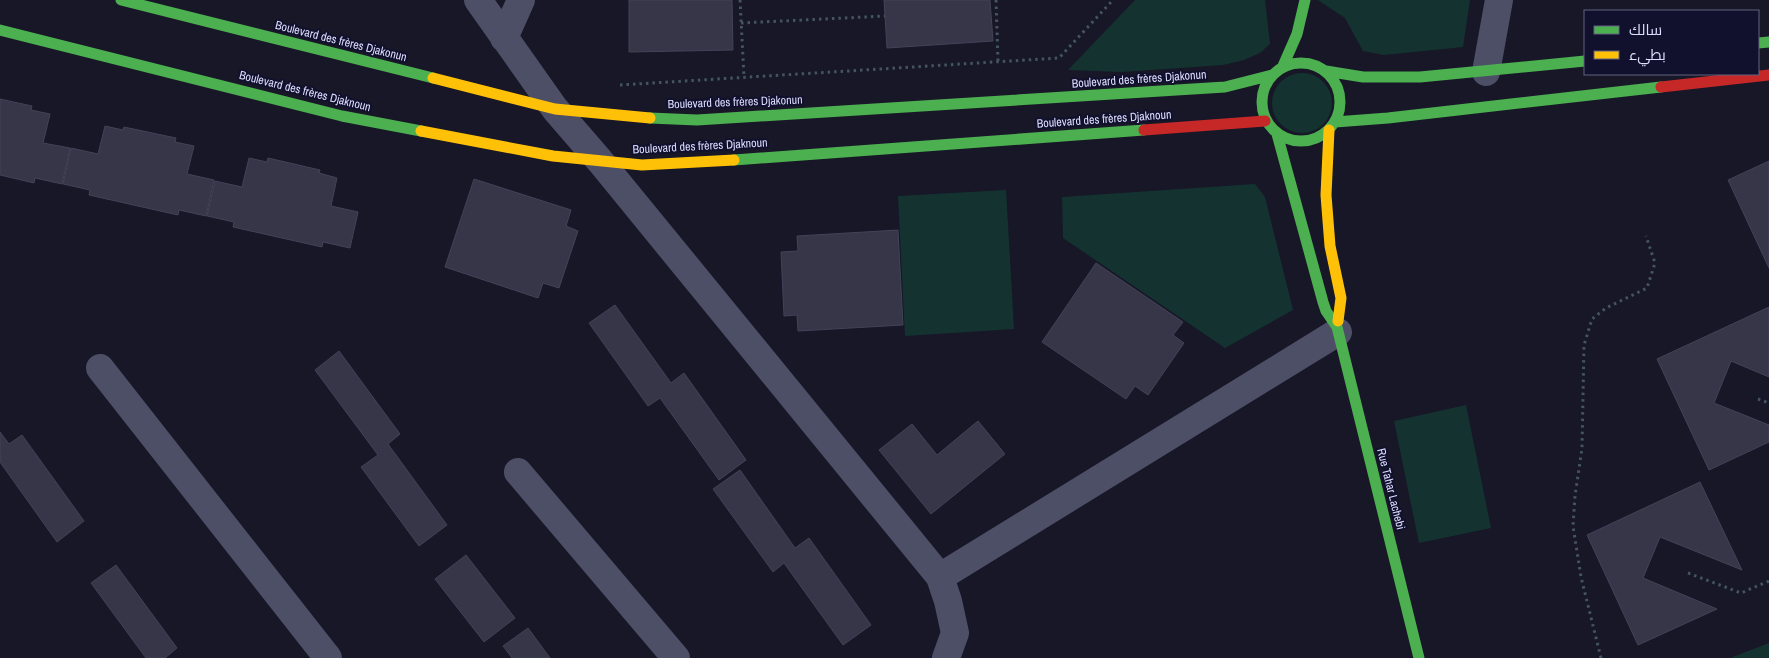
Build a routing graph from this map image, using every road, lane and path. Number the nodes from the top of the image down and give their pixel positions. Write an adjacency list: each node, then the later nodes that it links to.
1 (121, 0): 24 (street, Boulevard des frères Djakonun)
2 (478, 0): 14 (street)
3 (521, 0): 14 (street)
4 (740, 0): 12 (path)
5 (996, 0): 16 (path)
6 (1113, 0): 16 (path)
7 (1305, 0): 18 (street)
8 (1308, 0): 11 (street)
9 (1499, 0): 19 (street)
10 (885, 16): 12 (path)
11 (1311, 19)
12 (741, 23): 22 (path)
13 (0, 30): 28 (street, Boulevard des frères Djaknoun)
14 (504, 38): 24 (street)
15 (1584, 61): 19 (street)
16 (998, 62): 22 (path)
17 (1320, 65): 18 (street); 19 (street); 26 (street)
18 (1283, 66): 20 (street)
19 (1486, 72)
20 (1272, 75): 24 (street, Boulevard des frères Djakonun); 25 (street)
21 (1769, 75): 26 (street)
22 (744, 77): 23 (path)
23 (620, 85)
24 (555, 109): 28 (street)
25 (1265, 121): 27 (street); 28 (street, Boulevard des frères Djaknoun)
26 (1332, 126): 27 (street); 30 (street)
27 (1277, 134): 30 (street)
28 (600, 161): 36 (street)
29 (1646, 236): 42 (path)
30 (1338, 329): 36 (street); 41 (street, Rue Tahar Lachebi)
31 (100, 368): 38 (street)
32 (1758, 399): 33 (path)
33 (1769, 403)
34 (518, 472): 39 (street)
35 (1688, 573): 37 (path)
36 (940, 577): 40 (street)
37 (1769, 581)
38 (328, 658)
39 (676, 658)
40 (946, 658)
41 (1419, 658)
42 (1601, 658)

